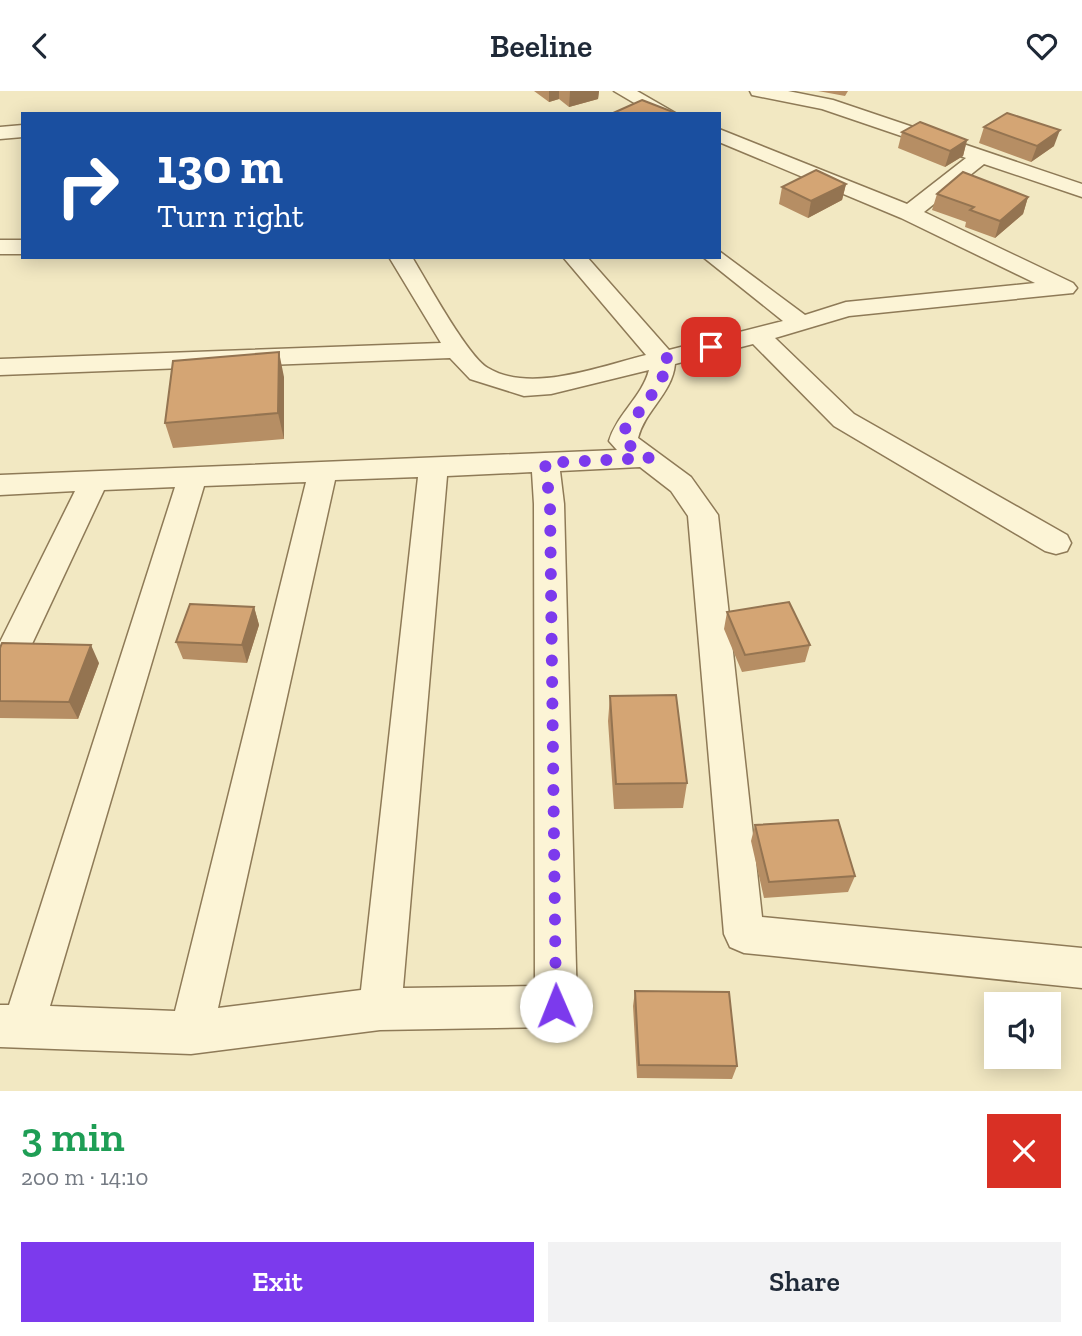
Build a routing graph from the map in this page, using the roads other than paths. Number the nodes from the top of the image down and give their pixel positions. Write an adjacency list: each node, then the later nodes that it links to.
1 (623, 91): 3 (street)
2 (759, 91): 7 (street)
3 (664, 112)
4 (21, 131): 5 (street)
5 (0, 133)
6 (721, 136): 9 (street)
7 (981, 156): 8 (street); 9 (street)
8 (1082, 191)
9 (909, 213): 15 (street)
10 (0, 247): 11 (street)
11 (21, 247)
12 (401, 259): 18 (street)
13 (576, 259): 19 (street)
14 (717, 259): 16 (street)
15 (1072, 291): 16 (street)
16 (803, 324): 17 (street)
17 (759, 336): 19 (street); 28 (street)
18 (458, 350): 19 (street); 20 (street)
19 (663, 359): 21 (street)
20 (0, 367)
21 (649, 458): 22 (street); 30 (street)
22 (545, 463): 23 (street); 31 (street)
23 (433, 469): 24 (street); 31 (street)
24 (322, 474): 25 (street); 33 (street)
25 (192, 478): 26 (street); 32 (street)
26 (94, 482): 27 (street); 29 (street)
27 (0, 485)
28 (1056, 544)
29 (0, 676)
30 (1082, 968)
31 (380, 1009): 33 (street)
32 (11, 1026): 33 (street)
33 (191, 1033)

